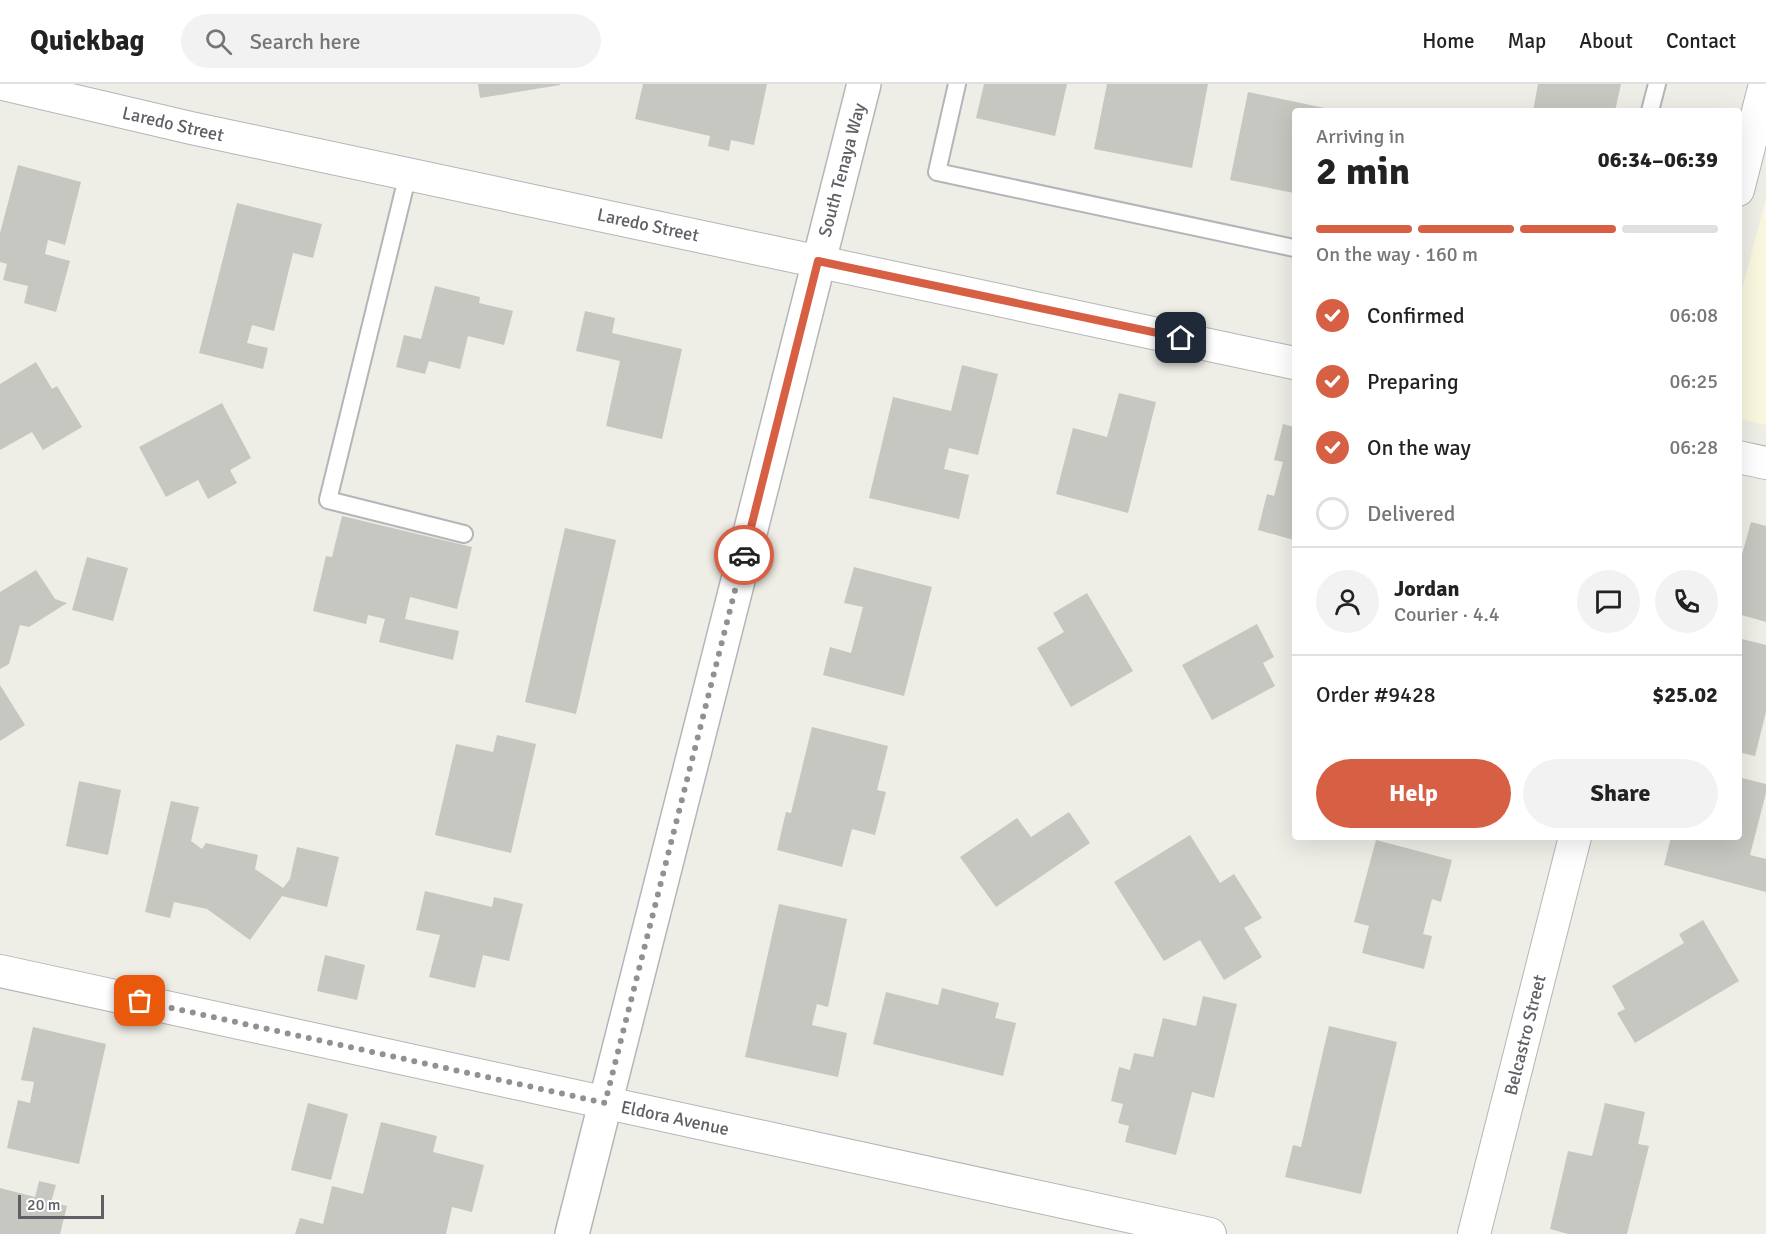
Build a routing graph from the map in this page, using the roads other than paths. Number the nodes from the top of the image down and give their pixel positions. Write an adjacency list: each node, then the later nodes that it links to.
1 (3, 84): 8 (street, Laredo Street)
2 (864, 84): 11 (street, South Tenaya Way)
3 (957, 84): 10 (lane)
4 (1657, 84): 6 (lane)
5 (1765, 84): 7 (street)
6 (1651, 108)
7 (1758, 145): 9 (street)
8 (408, 174): 11 (street, Laredo Street); 15 (lane)
9 (1742, 181)
10 (1292, 248)
11 (818, 261): 12 (street, Laredo Street); 18 (street, South Tenaya Way)
12 (1292, 363)
13 (1742, 458): 14 (street)
14 (1766, 463)
15 (464, 534)
16 (1574, 840): 21 (street, Belcastro Street)
17 (0, 970): 18 (street, Eldora Avenue)
18 (605, 1103): 19 (street, South Tenaya Way); 20 (street, Eldora Avenue)
19 (572, 1234)
20 (1210, 1234)
21 (1474, 1234)

